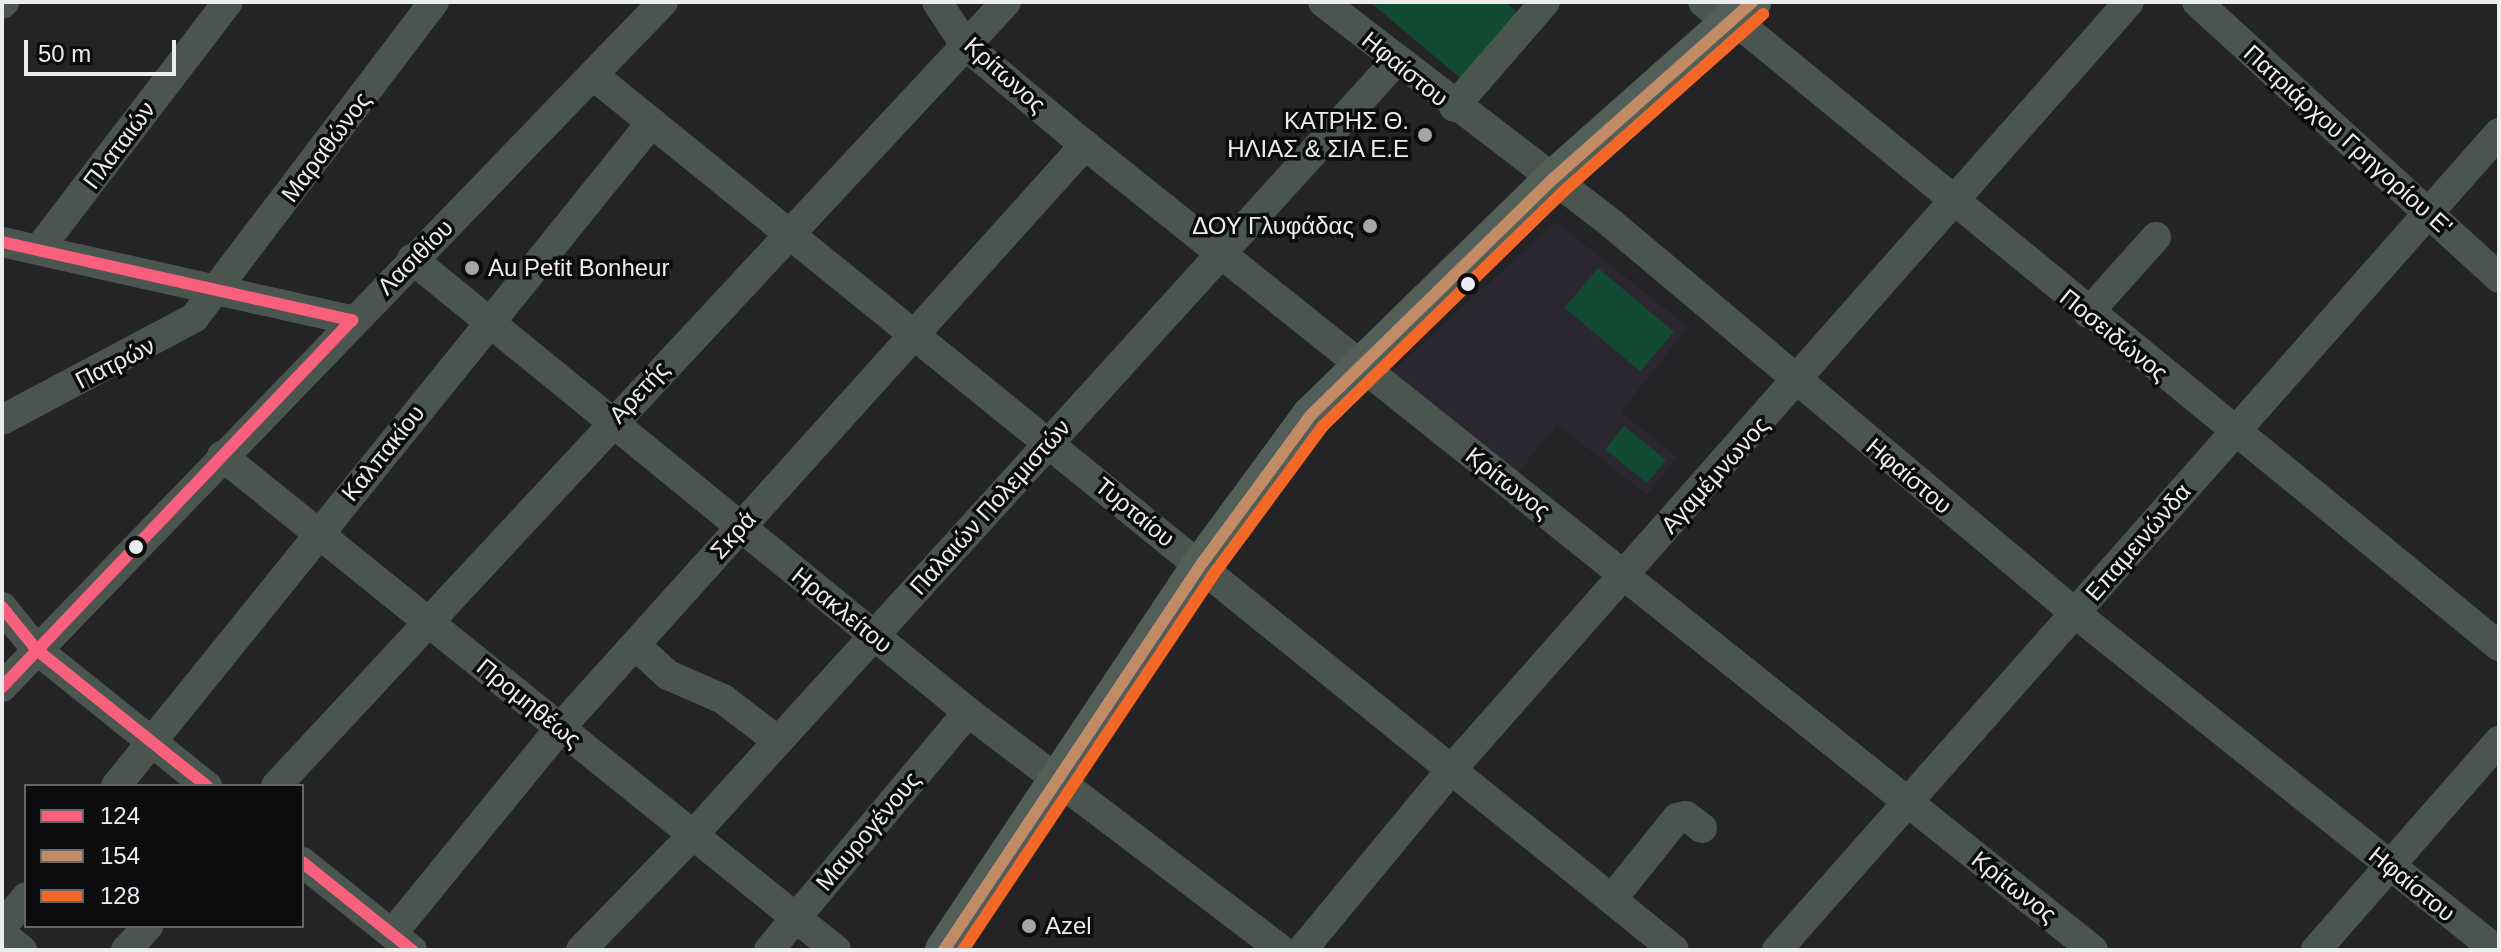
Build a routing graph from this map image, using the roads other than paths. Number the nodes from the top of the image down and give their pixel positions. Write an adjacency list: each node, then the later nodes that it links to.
1 (228, 2): 24 (street, Πλαταιών)
2 (434, 2): 28 (street, Μαραθώνος)
3 (663, 2): 13 (street, Λασιθίου)
4 (937, 2): 11 (street, Κρίτωνος)
5 (1006, 2): 11 (street, Αρετής)
6 (2129, 2): 19 (street, Αγαμέμνωνος)
7 (2197, 2): 20 (street, Πατριάρχου Γρηγορίου E')
8 (1341, 7): 12 (street, Ηφαίστου)
9 (1530, 7): 14 (street)
10 (1729, 12): 18 (main road); 19 (street, Ποσειδώνος)
11 (966, 46): 17 (street, Κρίτωνος); 21 (street, Αρετής)
12 (1396, 61): 14 (street, Ηφαίστου); 25 (street, Παλαιών Πολεμιστών)
13 (594, 76): 15 (street, Τυρταίου); 26 (street, Λασιθίου)
14 (1454, 107): 18 (street, Ηφαίστου)
15 (652, 122): 21 (street, Τυρταίου); 31 (street, Καλπακίου)
16 (2499, 133): 20 (street, Επαμεινώνδα)
17 (1085, 145): 25 (street, Κρίτωνος); 32 (street, Σκρά)
18 (1554, 178): 33 (main road); 34 (street, Ηφαίστου)
19 (1953, 204): 29 (street, Ποσειδώνος); 34 (street, Αγαμέμνωνος)
20 (2428, 213): 27 (street, Πατριάρχου Γρηγορίου E'); 37 (street, Επαμεινώνδα)
21 (787, 231): 32 (street, Τυρταίου); 36 (street, Αρετής)
22 (2156, 237): 29 (street)
23 (2, 242): 24 (street)
24 (39, 249): 28 (street)
25 (1220, 253): 33 (street, Κρίτωνος); 38 (street, Παλαιών Πολεμιστών)
26 (412, 259): 30 (street, Λασιθίου); 31 (street, Ηρακλείτου)
27 (2499, 278)
28 (217, 292): 30 (street); 35 (street, Πατρών)
29 (2088, 313): 37 (street, Ποσειδώνος)
30 (352, 320): 39 (street, Λασιθίου)
31 (489, 322): 36 (street, Ηρακλείτου); 41 (street, Καλπακίου)
32 (916, 336): 38 (street, Τυρταίου); 40 (street, Σκρά)
33 (1360, 366): 42 (main road); 43 (street, Κρίτωνος)
34 (1797, 383): 43 (street, Αγαμέμνωνος); 45 (street, Ηφαίστου)
35 (2, 420)
36 (612, 422): 40 (street, Ηρακλείτου); 46 (street, Αρετής)
37 (2235, 432): 45 (street, Επαμεινώνδα); 49 (street, Ποσειδώνος)
38 (1050, 442): 42 (street, Τυρταίου); 47 (street, Παλαιών Πολεμιστών)
39 (222, 456): 41 (street, Προμηθέως); 50 (street, Λασιθίου)
40 (740, 527): 47 (street, Ηρακλείτου); 48 (street, Σκρά)
41 (318, 533): 46 (street, Προμηθέως); 56 (street, Καλπακίου)
42 (1201, 566): 57 (street, Τυρταίου); 58 (main road)
43 (1625, 575): 57 (street, Αγαμέμνωνος); 62 (street, Κρίτωνος)
44 (2, 607): 50 (street)
45 (2075, 613): 62 (street, Επαμεινώνδα); 66 (street, Ηφαίστου)
46 (428, 622): 53 (street, Προμηθέως); 61 (street, Αρετής)
47 (872, 636): 52 (street, Ηρακλείτου); 54 (street, Παλαιών Πολεμιστών)
48 (635, 645): 53 (street, Σκρά); 54 (street)
49 (2499, 646)
50 (37, 650): 51 (street, Λασιθίου); 56 (street)
51 (2, 687)
52 (968, 712): 58 (street, Ηρακλείτου); 69 (street, Μαυρογένους)
53 (560, 728): 64 (street, Προμηθέως); 73 (street, Σκρά)
54 (778, 741): 64 (street, Παλαιών Πολεμιστών)
55 (2499, 741): 66 (street)
56 (152, 742): 59 (street, Καλπακίου); 60 (street)
57 (1452, 769): 67 (street, Τυρταίου); 81 (street, Αγαμέμνωνος)
58 (1060, 779): 79 (main road); 80 (street, Ηρακλείτου)
59 (118, 784)
60 (204, 784)
61 (278, 784)
62 (1907, 803): 83 (street, Επαμεινώνδα); 84 (street, Κρίτωνος)
63 (1702, 828): 67 (street)
64 (693, 835): 69 (street, Προμηθέως); 76 (street, Παλαιών Πολεμιστών)
65 (304, 864): 73 (street)
66 (2389, 866): 85 (street); 86 (street, Ηφαίστου)
67 (1612, 899): 82 (street, Τυρταίου)
68 (24, 900): 70 (street)
69 (795, 917): 77 (street, Μαυρογένους); 78 (street, Προμηθέως)
70 (2, 927)
71 (146, 928): 75 (street)
72 (2, 934): 74 (street)
73 (402, 942)
74 (22, 950)
75 (126, 950)
76 (581, 950)
77 (769, 950)
78 (836, 950)
79 (944, 950)
80 (1281, 950)
81 (1302, 950)
82 (1674, 950)
83 (1777, 950)
84 (2093, 950)
85 (2316, 950)
86 (2496, 950)

